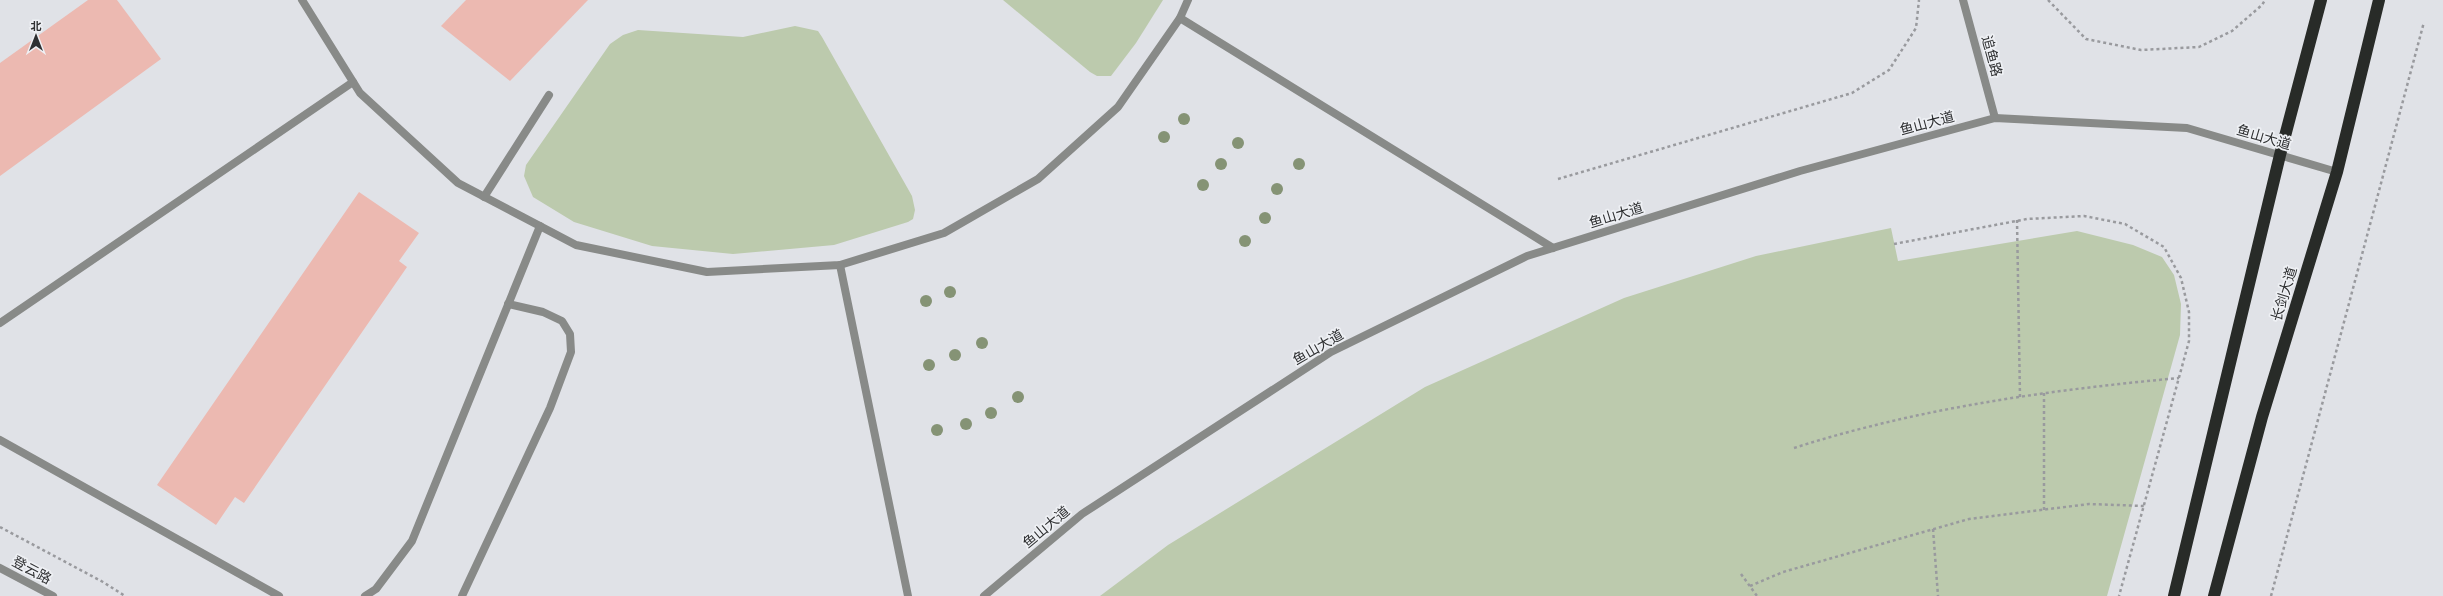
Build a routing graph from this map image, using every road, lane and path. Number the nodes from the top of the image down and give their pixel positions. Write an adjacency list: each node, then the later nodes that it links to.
1 (302, 0): 11 (street)
2 (1188, 0): 9 (street)
3 (1919, 0): 16 (path)
4 (1963, 0): 13 (street, 追鱼路)
5 (2048, 0): 6 (path)
6 (2265, 0)
7 (2321, 0): 14 (highway)
8 (2379, 0): 15 (highway, 长剑大道)
9 (1180, 18): 21 (street); 22 (street)
10 (2424, 22): 49 (path)
11 (353, 82): 17 (street); 24 (street)
12 (549, 95): 17 (street)
13 (1995, 118): 14 (street, 鱼山大道); 21 (street, 鱼山大道)
14 (2280, 155): 15 (street, 鱼山大道); 47 (highway)
15 (2337, 172): 48 (highway, 长剑大道)
16 (1558, 179)
17 (484, 197): 19 (street)
18 (2017, 220): 20 (path); 25 (path); 27 (path)
19 (540, 226): 22 (street); 23 (street)
20 (1894, 244)
21 (1553, 248): 43 (street, 鱼山大道)
22 (840, 265): 42 (street)
23 (508, 304): 40 (street); 41 (street)
24 (0, 323)
25 (2179, 378): 26 (path); 30 (path)
26 (2044, 393): 27 (path); 31 (path)
27 (2020, 397): 29 (path)
28 (0, 440): 39 (street)
29 (1794, 448)
30 (2144, 506): 31 (path); 46 (path)
31 (2044, 510): 33 (path)
32 (0, 527): 38 (path)
33 (1933, 529): 36 (path); 45 (path)
34 (0, 568): 37 (street, 登云路)
35 (1741, 574): 36 (path)
36 (1750, 586): 44 (path)
37 (52, 596)
38 (125, 596)
39 (279, 596)
40 (365, 596)
41 (462, 596)
42 (908, 596)
43 (984, 596)
44 (1757, 596)
45 (1938, 596)
46 (2119, 596)
47 (2174, 596)
48 (2214, 596)
49 (2271, 596)

